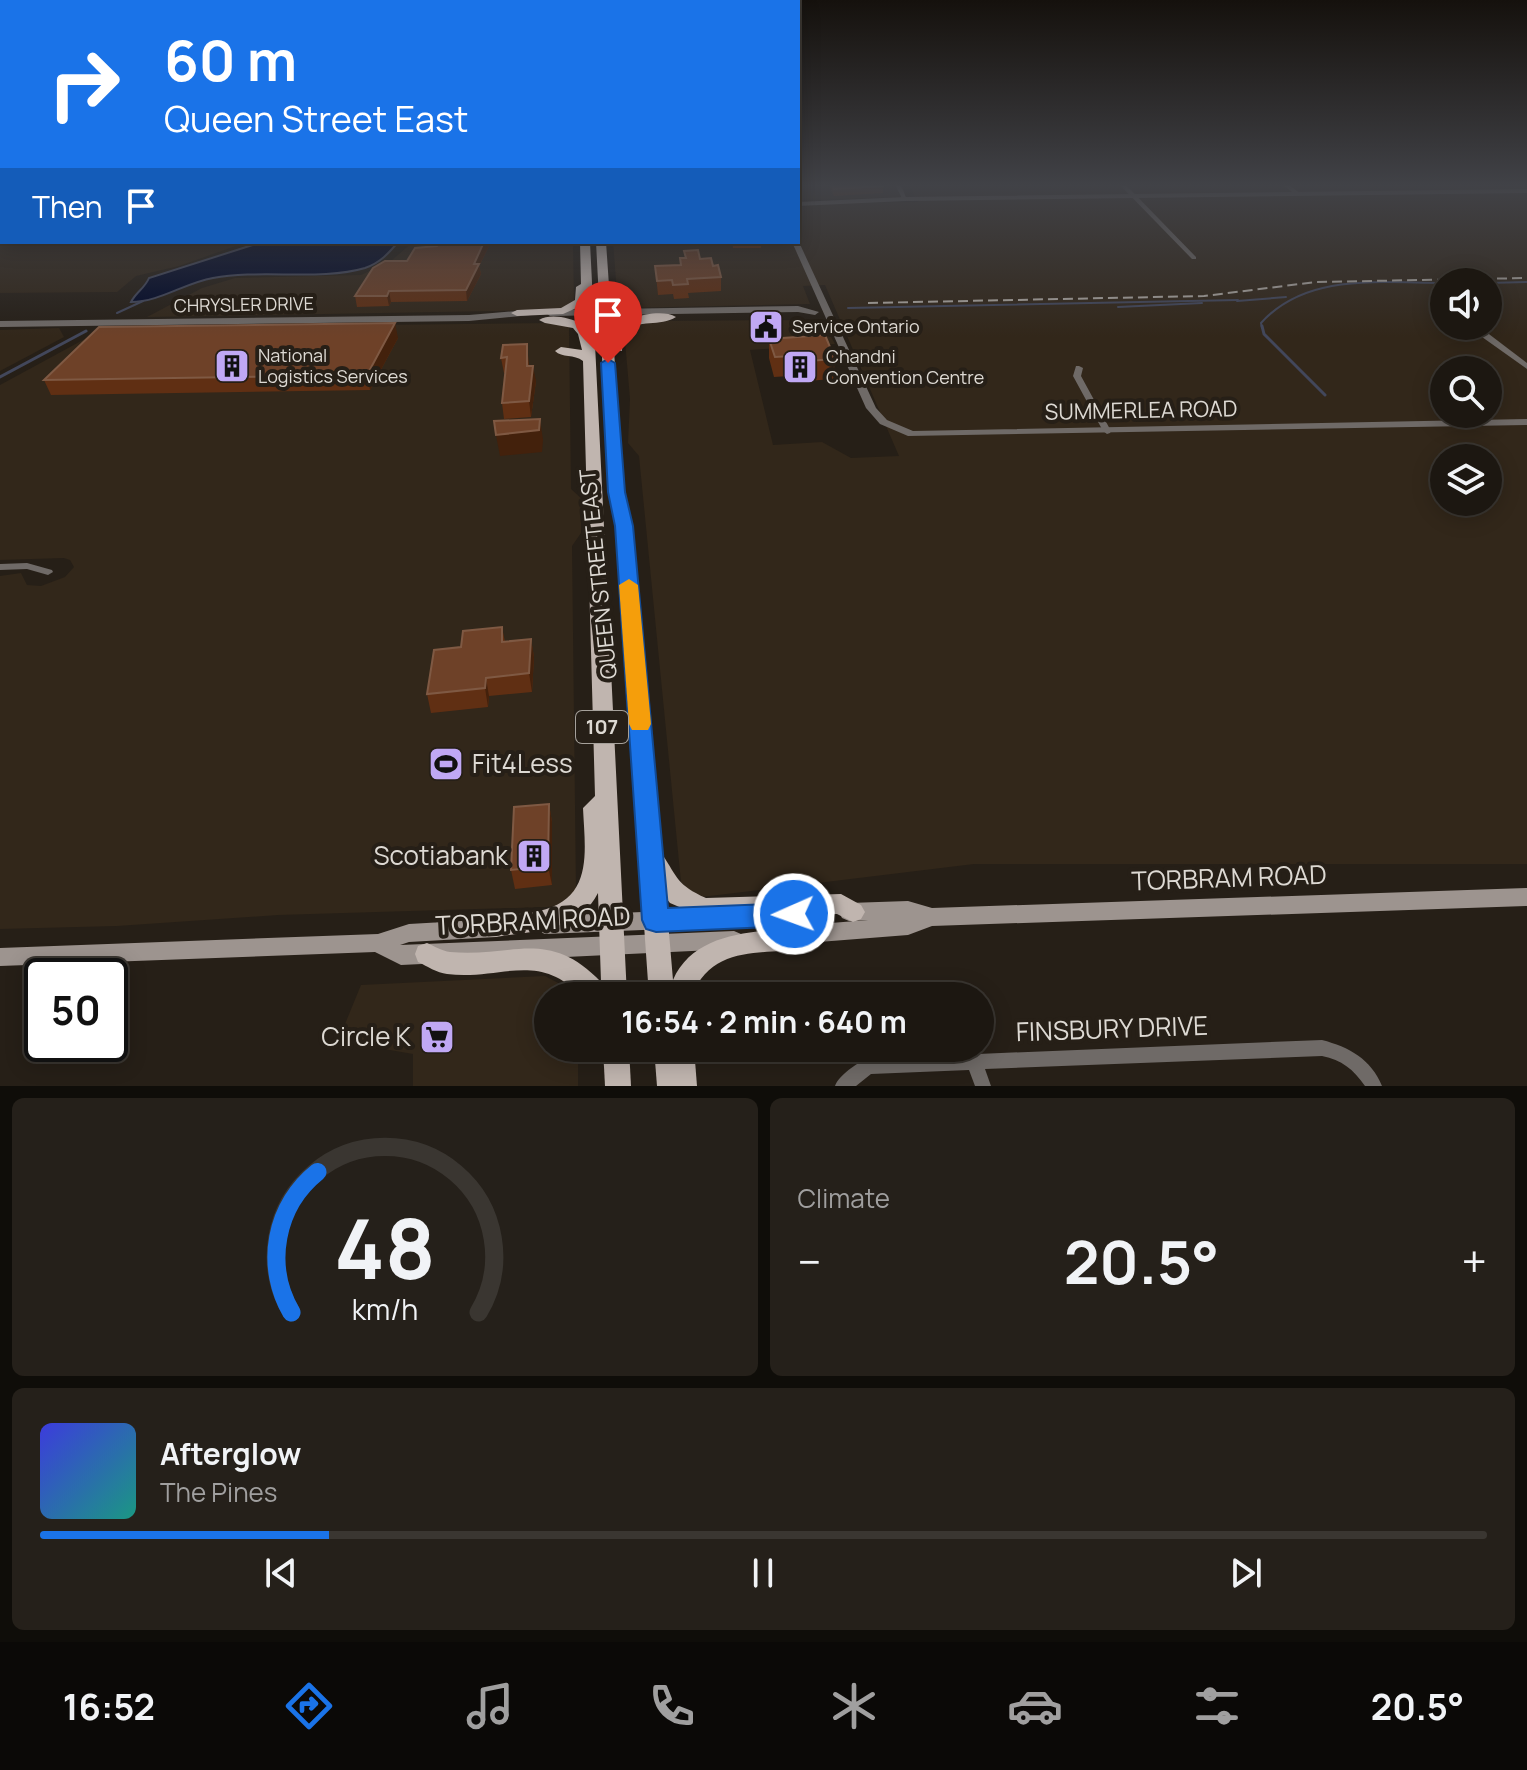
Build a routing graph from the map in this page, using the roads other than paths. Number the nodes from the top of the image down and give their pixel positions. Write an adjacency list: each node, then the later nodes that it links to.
1 (1172, 236): 5 (street)
2 (585, 244): 6 (main road, QUEEN STREET EAST / 107)
3 (601, 244): 9 (main road, QUEEN STREET EAST / 107)
4 (797, 244): 7 (street, SUMMERLEA ROAD)
5 (1194, 258)
6 (586, 285): 10 (main road); 11 (main road, QUEEN STREET EAST / 107)
7 (827, 311): 8 (street); 19 (street, SUMMERLEA ROAD)
8 (815, 312): 9 (street); 12 (street)
9 (605, 315): 11 (street, CHRYSLER DRIVE); 12 (street); 15 (main road, QUEEN STREET EAST / 107)
10 (516, 316): 11 (street, CHRYSLER DRIVE); 13 (street, CHRYSLER DRIVE); 15 (main road)
11 (587, 316): 15 (main road, QUEEN STREET EAST / 107)
12 (670, 317): 15 (main road)
13 (0, 324)
14 (1491, 340): 16 (street)
15 (595, 356): 22 (main road, QUEEN STREET EAST / 107); 23 (main road, QUEEN STREET EAST / 107)
16 (1527, 367)
17 (1079, 368): 19 (street)
18 (1527, 422): 19 (street, SUMMERLEA ROAD)
19 (1107, 431)
20 (0, 567): 21 (street)
21 (48, 572)
22 (605, 800): 27 (main road); 29 (main road, QUEEN STREET EAST / 107)
23 (647, 817): 25 (main road); 28 (main road, QUEEN STREET EAST / 107)
24 (1527, 897): 26 (main road, TORBRAM ROAD)
25 (853, 912): 26 (main road, TORBRAM ROAD); 28 (main road, TORBRAM ROAD)
26 (932, 917): 30 (main road, TORBRAM ROAD)
27 (492, 928): 29 (main road, TORBRAM ROAD); 31 (main road, TORBRAM ROAD)
28 (657, 932): 29 (main road, TORBRAM ROAD); 30 (main road, TORBRAM ROAD); 36 (main road, QUEEN STREET EAST / 107)
29 (611, 934): 32 (main road, TORBRAM ROAD); 35 (main road, QUEEN STREET EAST / 107)
30 (812, 934): 37 (main road)
31 (378, 943): 32 (main road, TORBRAM ROAD); 33 (main road, TORBRAM ROAD)
32 (427, 954): 34 (main road)
33 (0, 957)
34 (585, 982)
35 (613, 982)
36 (661, 982)
37 (684, 982)
38 (994, 1059): 49 (street, FINSBURY DRIVE)
39 (613, 1062): 44 (main road)
40 (668, 1062): 45 (main road)
41 (682, 1062): 46 (main road)
42 (939, 1062): 47 (street, FINSBURY DRIVE)
43 (975, 1062): 48 (street)
44 (618, 1082)
45 (670, 1086)
46 (684, 1086)
47 (843, 1086)
48 (983, 1086)
49 (1374, 1086)

